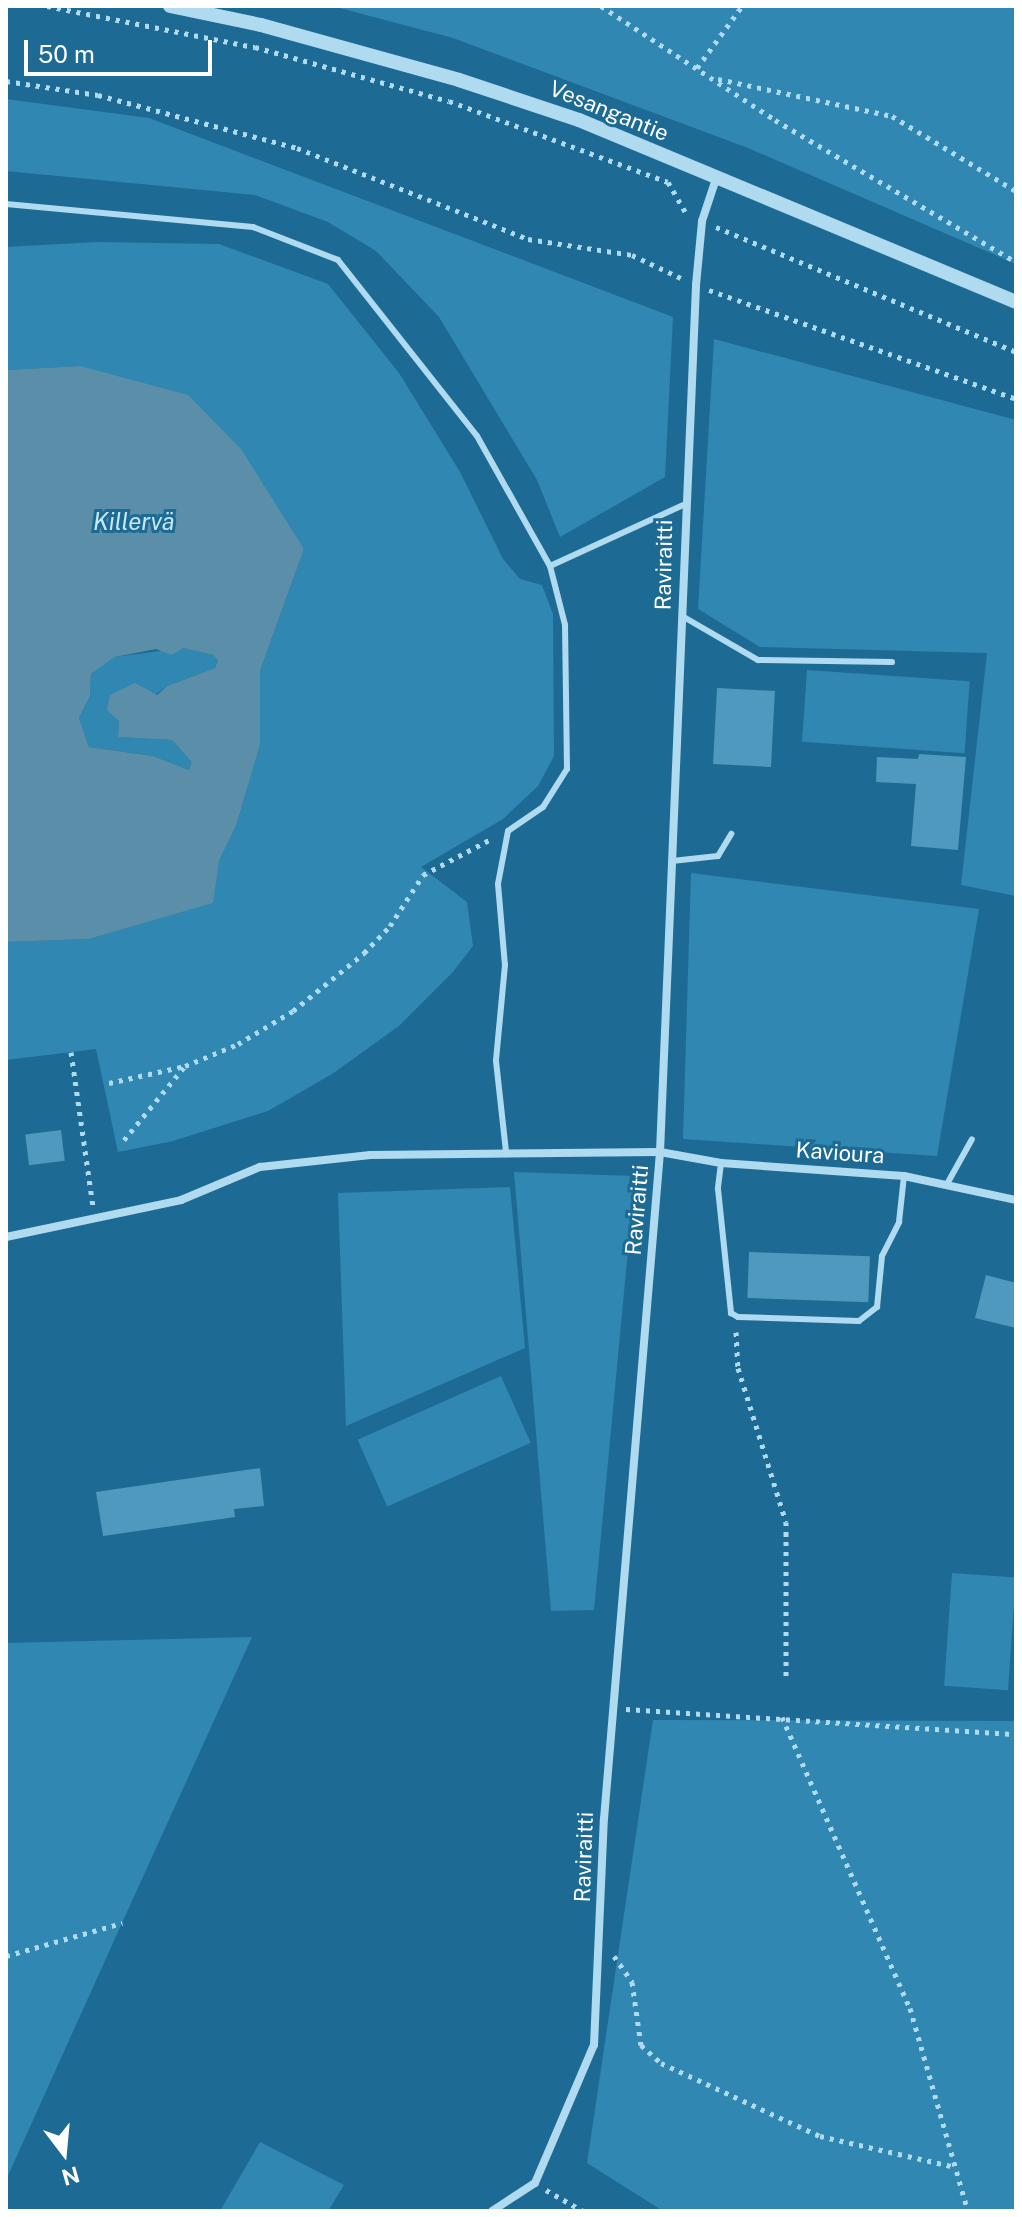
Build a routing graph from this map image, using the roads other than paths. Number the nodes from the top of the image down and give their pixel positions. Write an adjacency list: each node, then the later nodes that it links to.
1 (170, 6): 2 (street, Vesangantie)
2 (716, 179): 4 (street, Vesangantie); 5 (street, Raviraitti)
3 (6, 204): 6 (lane)
4 (1016, 302)
5 (683, 505): 6 (lane); 7 (street, Raviraitti)
6 (550, 566): 12 (lane)
7 (682, 616): 8 (lane); 10 (street, Raviraitti)
8 (892, 662)
9 (731, 834): 10 (lane)
10 (672, 861): 13 (street, Raviraitti)
11 (972, 1139): 16 (lane)
12 (506, 1151): 13 (street, Kavioura); 18 (street, Kavioura)
13 (660, 1152): 14 (street, Kavioura); 19 (street, Raviraitti)
14 (721, 1163): 15 (street, Kavioura); 15 (lane)
15 (904, 1176): 16 (street, Kavioura)
16 (947, 1184): 17 (street, Kavioura)
17 (1016, 1200)
18 (6, 1237)
19 (492, 2211)

